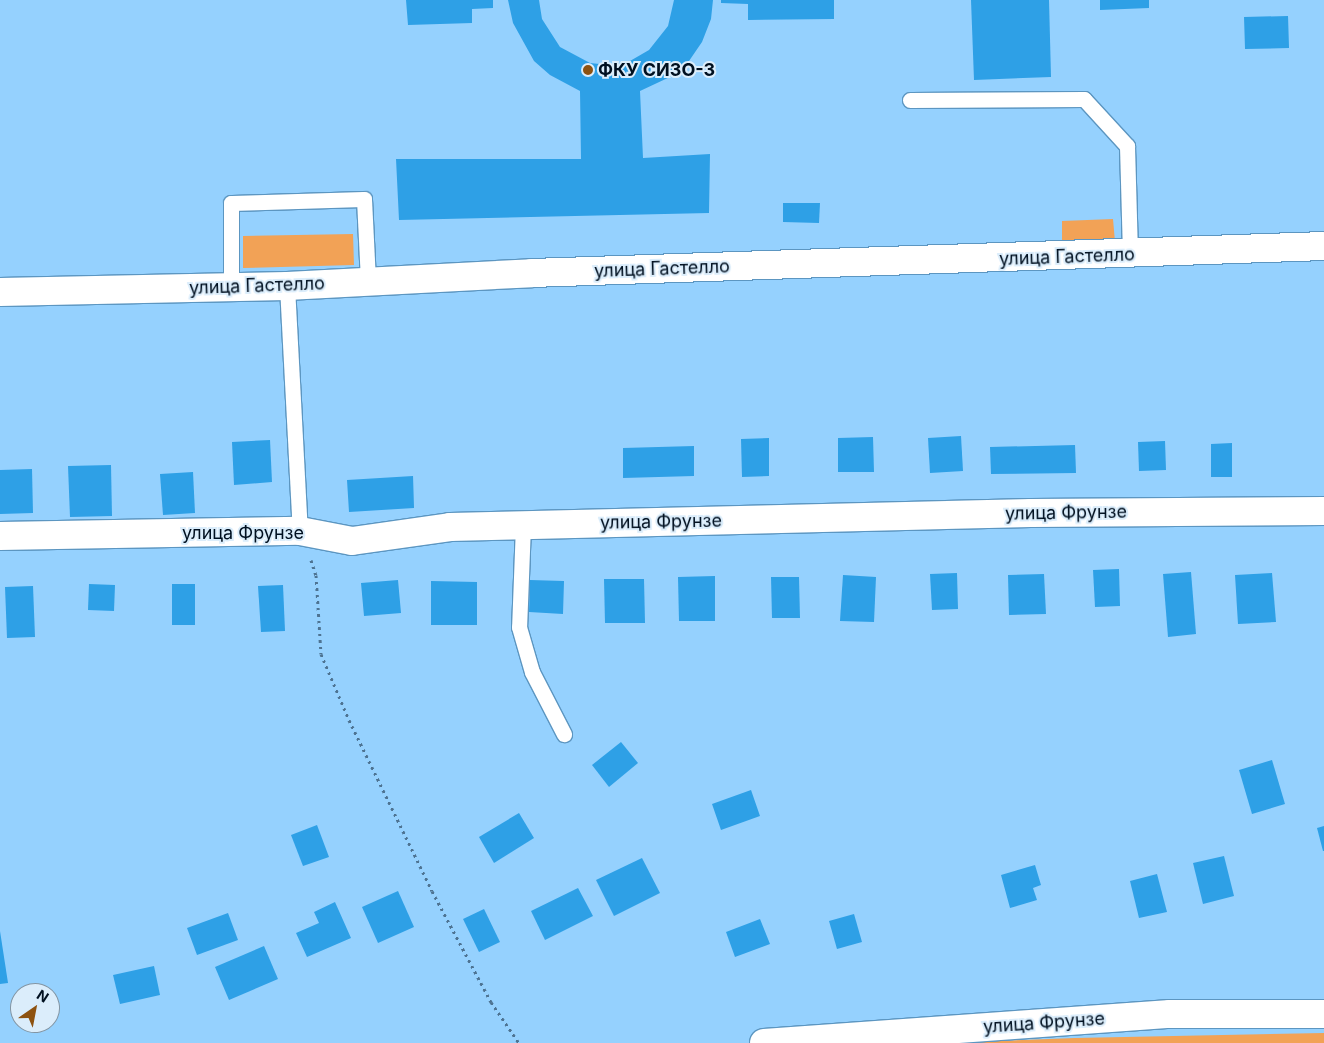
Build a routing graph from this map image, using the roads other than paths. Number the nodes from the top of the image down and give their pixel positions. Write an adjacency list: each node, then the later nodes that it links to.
1 (910, 100): 3 (lane)
2 (1324, 246): 3 (street, улица Гастелло)
3 (1130, 255): 4 (street, улица Гастелло)
4 (368, 282): 5 (street, улица Гастелло); 6 (lane)
5 (287, 286): 6 (street, улица Гастелло); 10 (lane)
6 (231, 287): 7 (street, улица Гастелло)
7 (0, 292)
8 (1324, 511): 9 (street, улица Фрунзе)
9 (523, 525): 10 (street, улица Фрунзе); 12 (lane)
10 (300, 532): 11 (street, улица Фрунзе)
11 (0, 536)
12 (564, 734)
13 (1324, 1014): 14 (street, улица Фрунзе)
14 (764, 1043)

